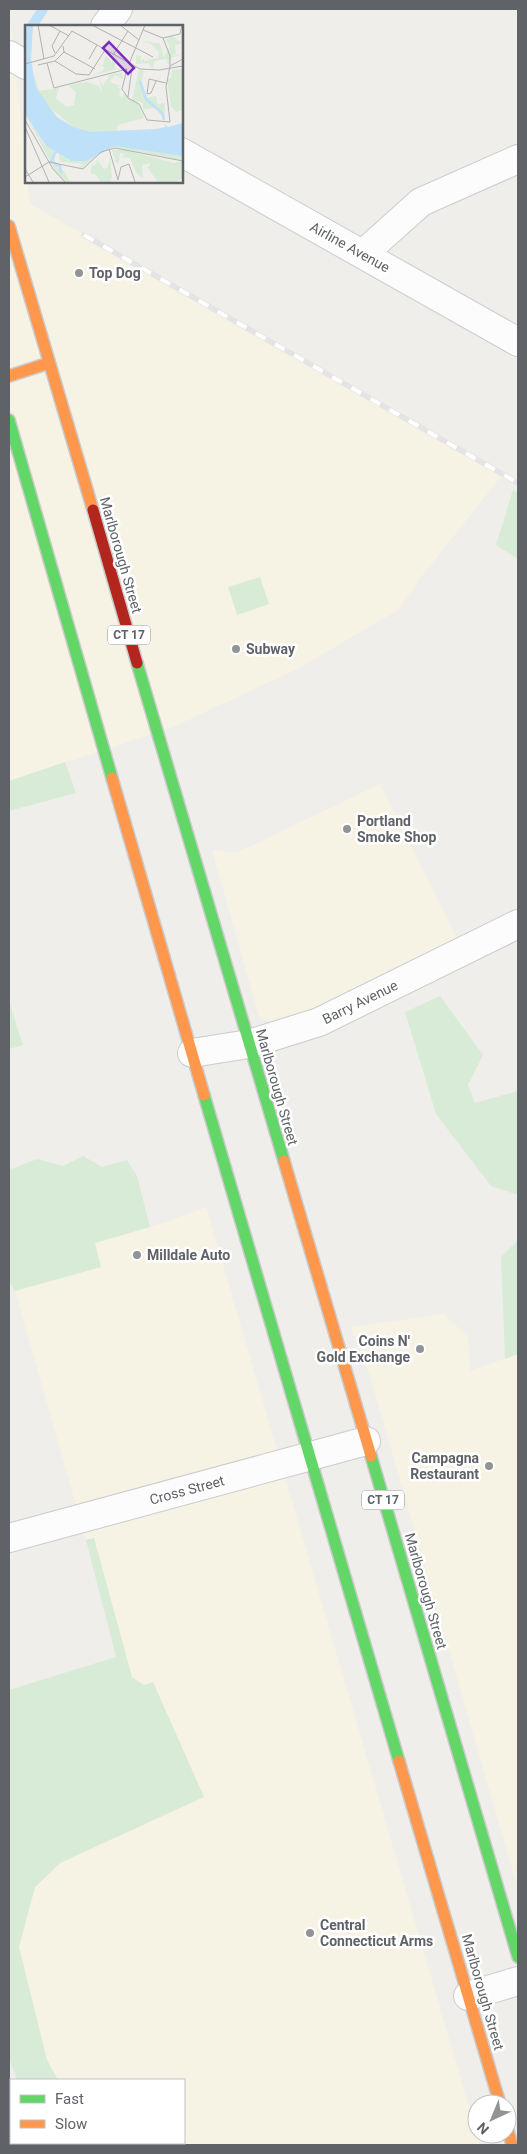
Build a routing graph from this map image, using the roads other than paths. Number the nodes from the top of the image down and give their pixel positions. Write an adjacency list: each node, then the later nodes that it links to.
1 (118, 9): 2 (street)
2 (106, 25)
3 (9, 55): 4 (street)
4 (25, 64)
5 (182, 153): 8 (street, Airline Avenue)
6 (518, 159): 8 (street)
7 (9, 226): 10 (main road, Marlborough Street / CT 17)
8 (363, 254): 9 (street, Airline Avenue)
9 (518, 342)
10 (49, 362): 11 (main road); 14 (main road, Marlborough Street / CT 17)
11 (9, 376)
12 (9, 420): 15 (main road, Marlborough Street)
13 (518, 924): 14 (street, Barry Avenue)
14 (249, 1044): 15 (street, Barry Avenue); 16 (main road, Marlborough Street / CT 17)
15 (192, 1053): 17 (main road, Marlborough Street)
16 (366, 1441): 17 (street, Cross Street); 19 (main road, Marlborough Street / CT 17)
17 (310, 1456): 18 (street, Cross Street); 21 (main road, Marlborough Street)
18 (9, 1538)
19 (518, 1957)
20 (518, 1981): 21 (street)
21 (468, 1996): 22 (main road, Marlborough Street)
22 (497, 2094)

